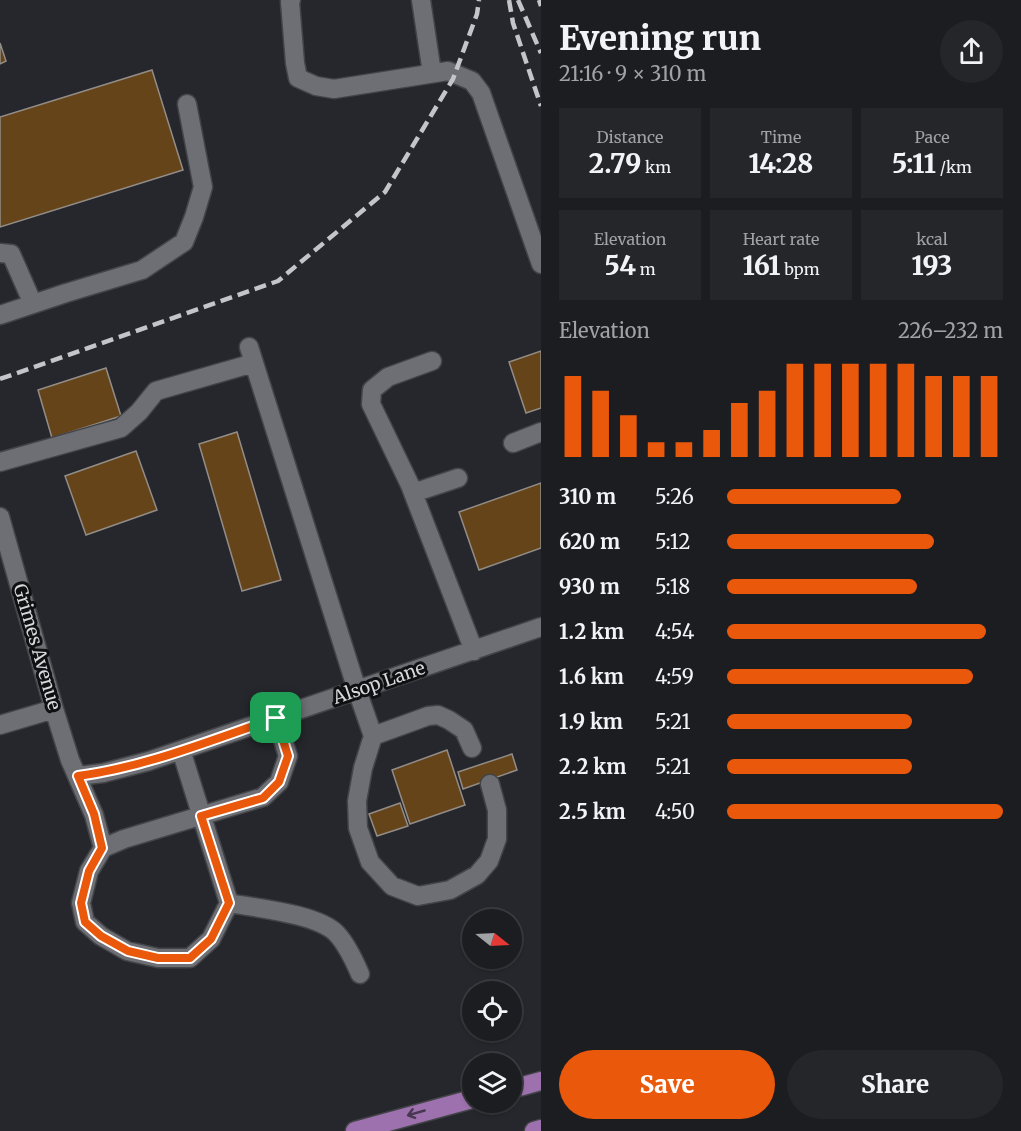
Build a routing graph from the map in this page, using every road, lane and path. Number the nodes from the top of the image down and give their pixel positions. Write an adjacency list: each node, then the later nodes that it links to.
1 (291, 0): 3 (street)
2 (421, 0): 3 (street)
3 (432, 73): 6 (street)
4 (187, 104): 7 (street)
5 (0, 253): 7 (street)
6 (541, 264)
7 (33, 304): 8 (street)
8 (0, 315)
9 (432, 361): 14 (street)
10 (541, 432): 11 (street)
11 (513, 442)
12 (0, 462): 18 (street)
13 (458, 478): 14 (street)
14 (413, 493): 17 (street)
15 (0, 517): 19 (street, Grimes Avenue)
16 (541, 627): 17 (street, Alsop Lane)
17 (474, 651): 18 (street, Alsop Lane)
18 (357, 690): 20 (street, Alsop Lane); 22 (street)
19 (54, 709): 21 (street); 25 (street, Grimes Avenue)
20 (276, 718): 24 (street, Alsop Lane); 27 (street)
21 (0, 725)
22 (373, 736): 23 (street); 26 (street)
23 (472, 748)
24 (181, 750): 25 (street, Alsop Lane); 27 (street)
25 (78, 776): 28 (street, Grimes Avenue)
26 (490, 784)
27 (201, 816): 28 (street); 29 (street)
28 (102, 848): 29 (street)
29 (229, 903): 30 (street)
30 (360, 974)
31 (541, 1081): 32 (main road)
32 (522, 1086)
33 (462, 1102): 35 (main road, one-way to 35)
34 (541, 1129): 36 (main road)
35 (355, 1131)
36 (534, 1131)

